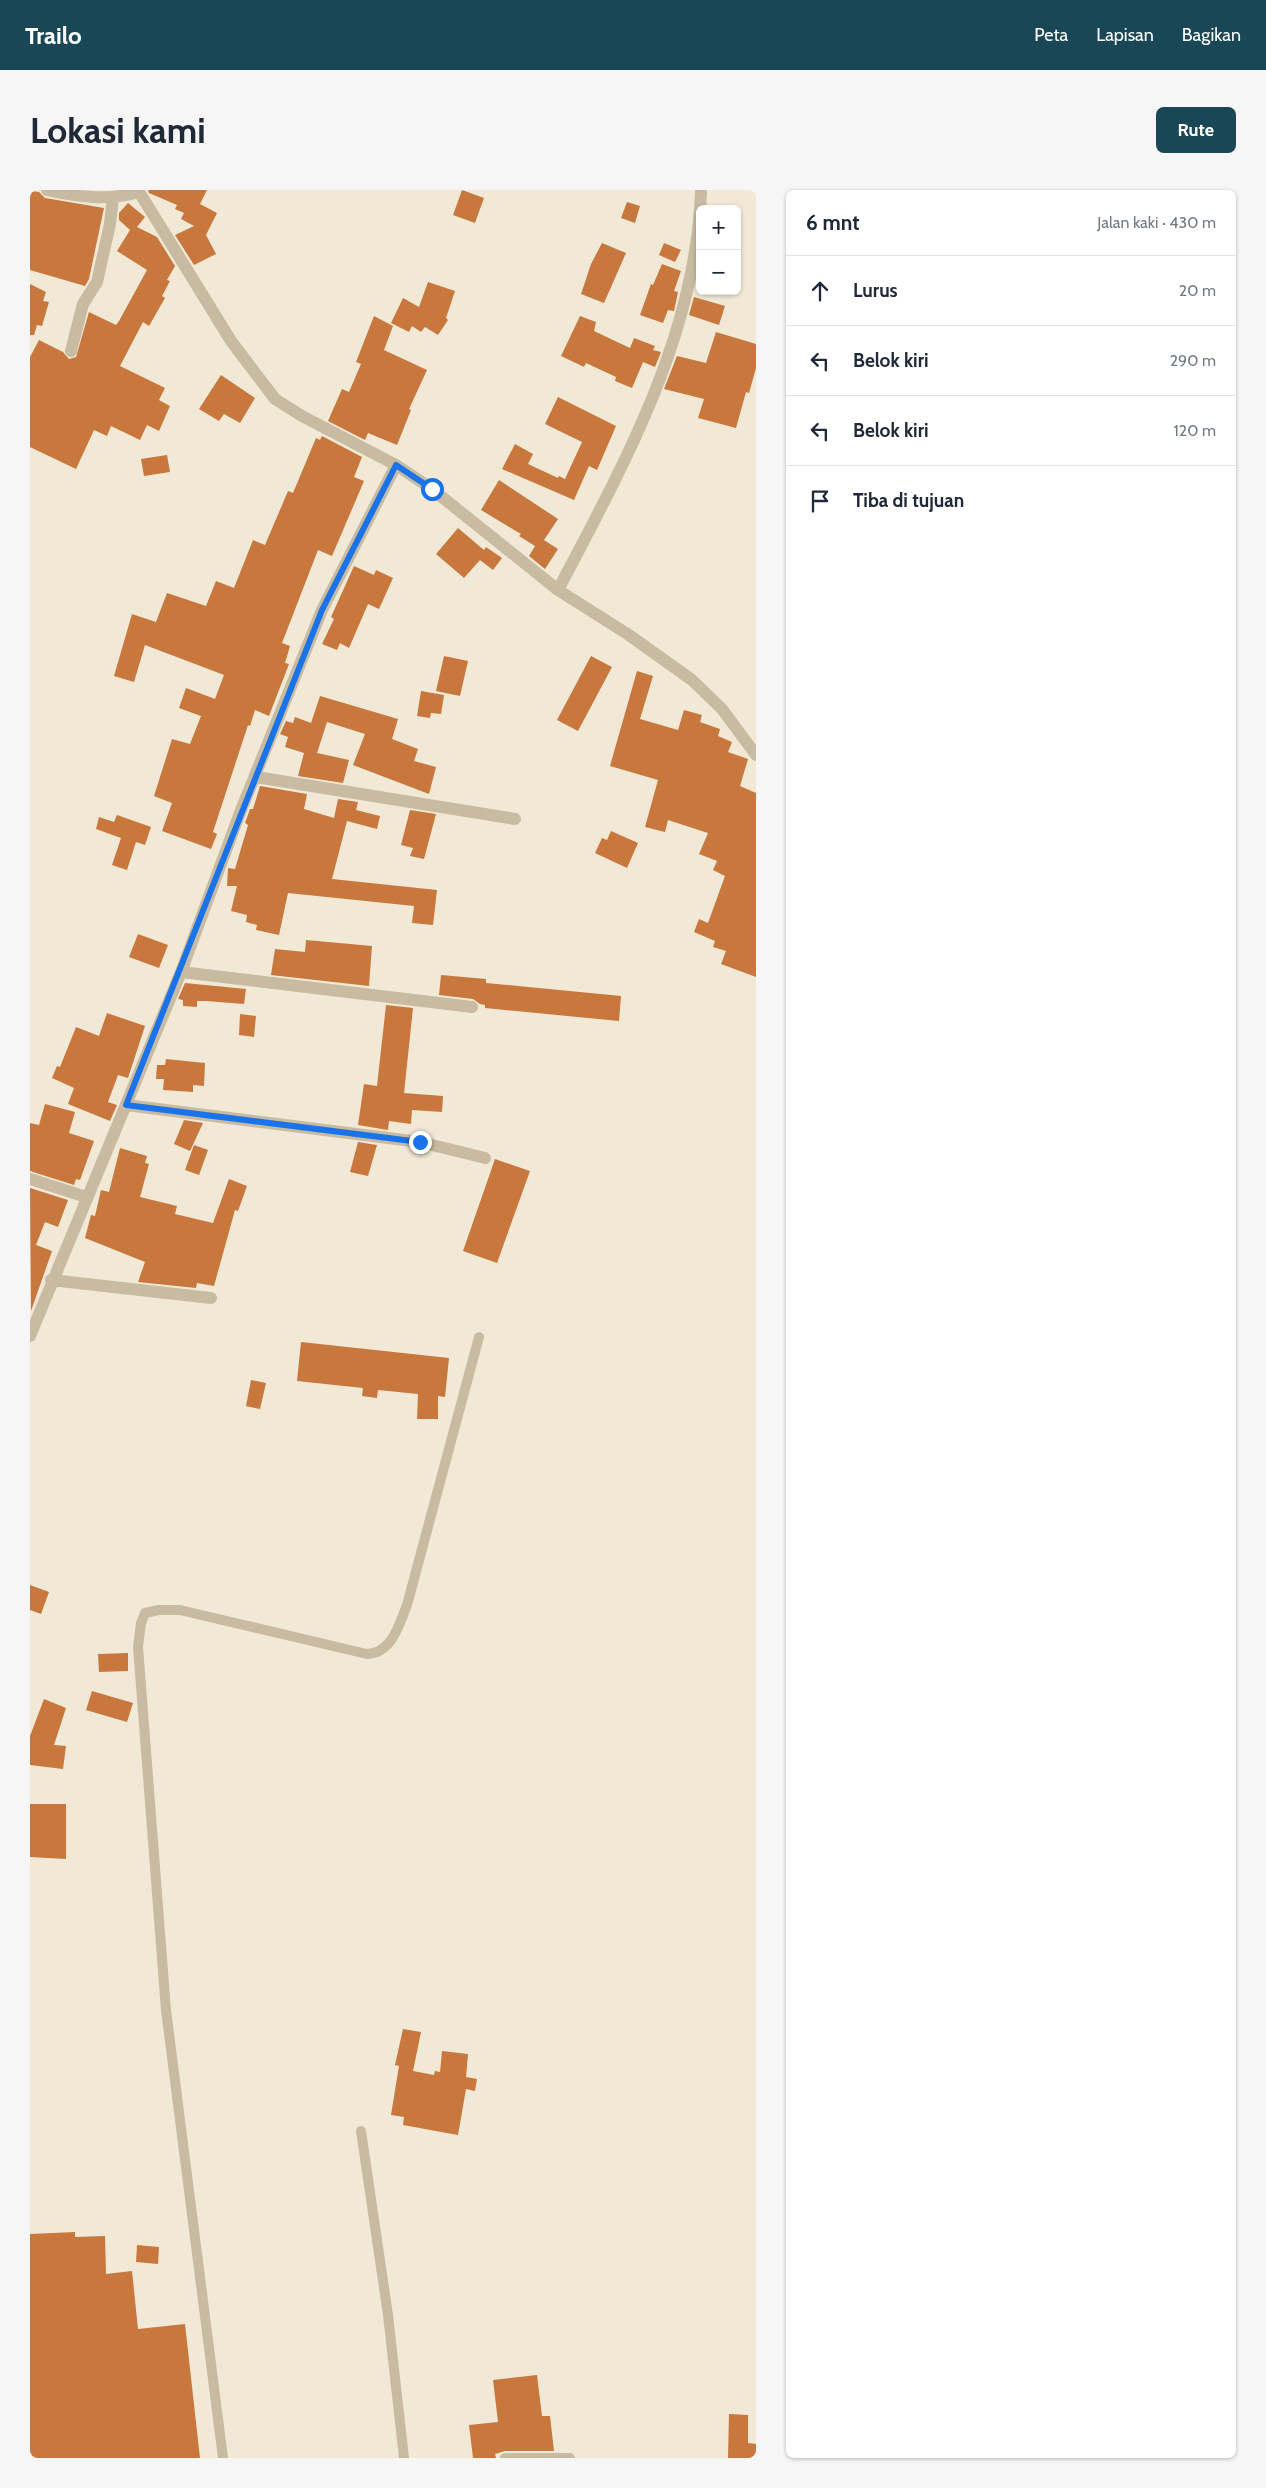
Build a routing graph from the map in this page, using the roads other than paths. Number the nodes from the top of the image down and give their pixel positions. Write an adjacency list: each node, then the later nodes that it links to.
1 (47, 190): 4 (street)
2 (139, 191): 4 (street); 8 (street)
3 (701, 192): 5 (street)
4 (113, 197): 7 (street)
5 (700, 205)
6 (696, 250): 9 (street)
7 (71, 351)
8 (396, 465): 9 (street); 11 (street)
9 (558, 590): 10 (street)
10 (756, 755)
11 (256, 777): 12 (street); 13 (street)
12 (515, 819)
13 (180, 972): 14 (street); 15 (street)
14 (472, 1007)
15 (126, 1105): 16 (street); 18 (street)
16 (485, 1158)
17 (30, 1179): 18 (street)
18 (86, 1197): 19 (street)
19 (51, 1280): 20 (street); 21 (street)
20 (211, 1298)
21 (30, 1336)
22 (480, 1337): 24 (lane)
23 (361, 2131): 25 (lane)
24 (223, 2458)
25 (404, 2458)
26 (506, 2458): 27 (lane)
27 (570, 2458)

